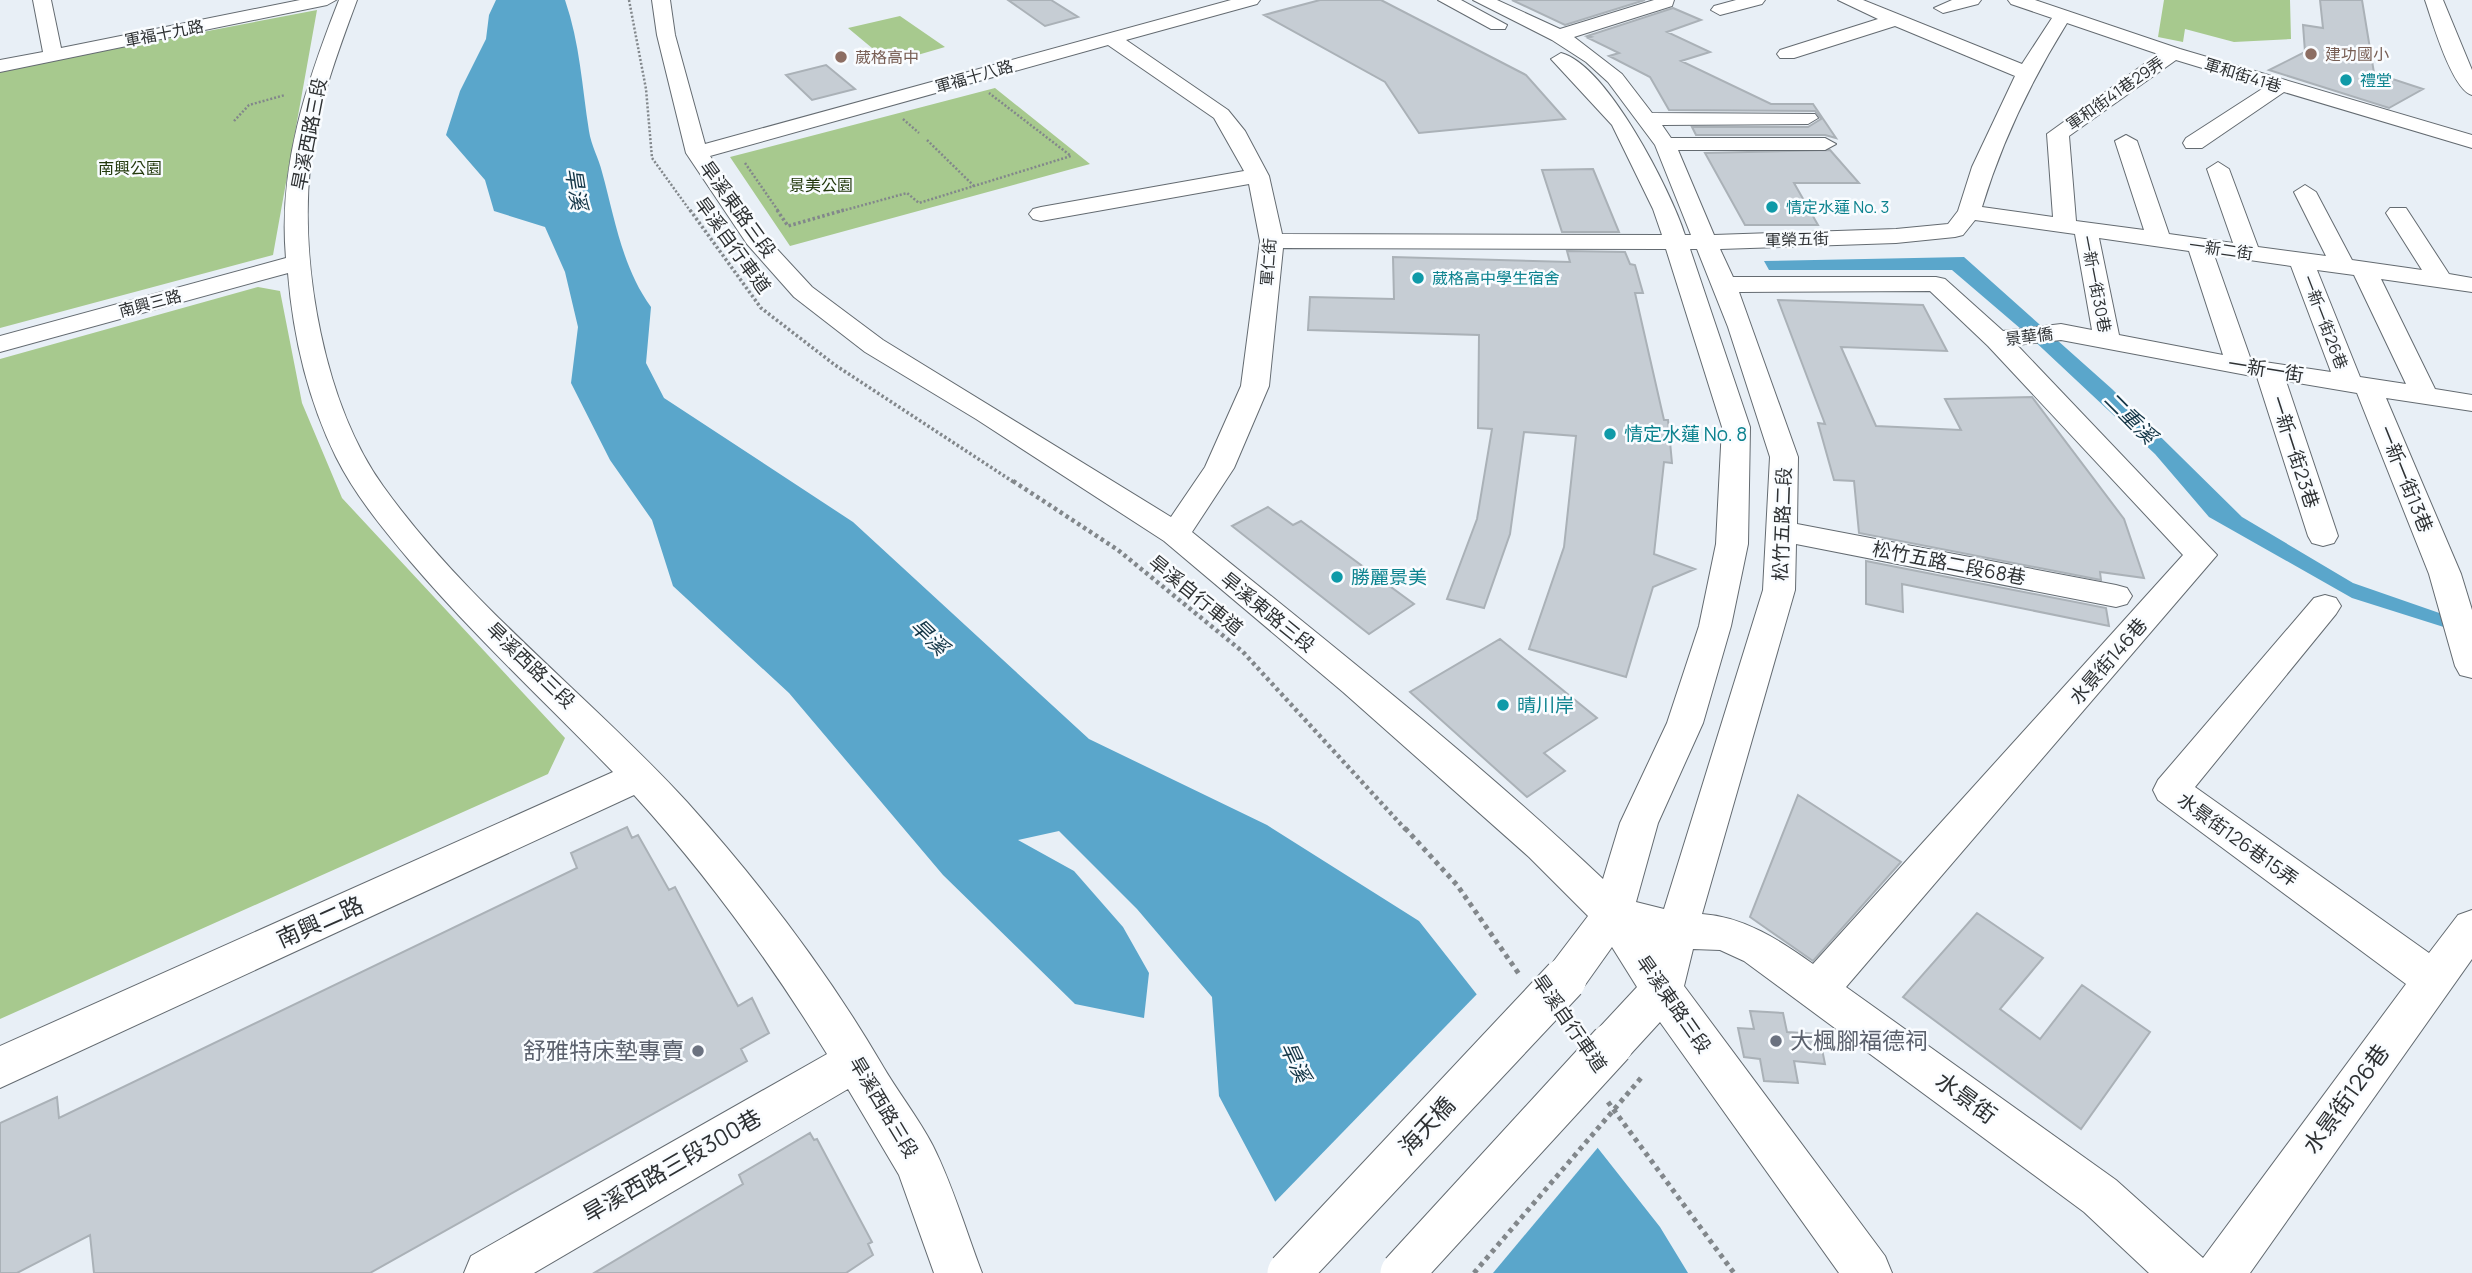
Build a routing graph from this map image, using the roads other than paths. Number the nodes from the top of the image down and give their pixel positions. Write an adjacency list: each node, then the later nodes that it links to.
1 (42, 0): 23 (street)
2 (327, 0): 23 (street, 軍福十九路)
3 (348, 0): 49 (street, 旱溪西路三段)
4 (661, 0): 36 (street, 旱溪東路三段)
5 (1251, 0): 19 (street, 軍福十八路)
6 (1447, 0): 46 (street, 松竹五路二段)
7 (1756, 0): 15 (street)
8 (1847, 0): 17 (street)
9 (1972, 0): 14 (street)
10 (2017, 0): 16 (street, 軍和街41巷)
11 (2434, 0): 20 (street)
12 (1497, 2): 18 (street, 松竹五路二段)
13 (1667, 2): 18 (street)
14 (1943, 8)
15 (1720, 10)
16 (2062, 16): 21 (street, 軍和街41巷); 25 (street)
17 (1895, 20): 22 (street); 25 (street)
18 (1559, 36): 29 (street, 松竹五路二段)
19 (1110, 38): 36 (street, 軍福十八路); 38 (street, 軍仁街)
20 (2462, 52): 27 (street)
21 (2172, 53): 26 (street, 軍和街41巷); 30 (street, 軍和街41巷29弄)
22 (1787, 54)
23 (53, 55): 24 (street, 軍福十九路)
24 (0, 66)
25 (2026, 73): 40 (street)
26 (2280, 86): 32 (street, 軍和街41巷); 33 (street)
27 (2472, 89)
28 (1808, 118): 29 (street)
29 (1648, 119): 34 (street, 松竹五路二段)
30 (2058, 134): 43 (street, 一新一街30巷)
31 (2126, 141): 44 (street)
32 (2472, 142)
33 (2194, 143)
34 (1665, 144): 35 (street); 46 (street, 松竹五路二段)
35 (1825, 144)
36 (697, 153): 64 (street, 旱溪東路三段)
37 (2218, 169): 48 (street)
38 (1258, 176): 42 (street); 45 (street, 軍仁街)
39 (2305, 192): 51 (street)
40 (1969, 212): 43 (street, 一新二街); 46 (street, 軍榮五街)
41 (2398, 213): 52 (street)
42 (1041, 214)
43 (2076, 226): 44 (street, 一新二街); 57 (street, 一新一街30巷)
44 (2159, 239): 47 (street, 一新二街)
45 (1272, 241): 46 (street, 軍榮五街); 64 (street, 軍仁街)
46 (1691, 242): 53 (street, 松竹五路二段); 70 (street, 松竹五路二段)
47 (2199, 246): 48 (street, 一新二街); 59 (street, 一新一街23巷)
48 (2248, 253): 50 (street, 一新二街)
49 (300, 262): 58 (street, 南興三路); 69 (street, 旱溪西路三段)
50 (2302, 262): 51 (street, 一新二街); 60 (street, 一新一街26巷)
51 (2354, 269): 52 (street, 一新二街); 61 (street)
52 (2441, 281): 54 (street, 一新二街)
53 (1722, 285): 56 (street); 63 (street, 松竹五路二段)
54 (2471, 287)
55 (2061, 332): 56 (street, 景華僑); 57 (street, 一新一街)
56 (1997, 340): 75 (street, 水景街146巷)
57 (2107, 341): 59 (street, 一新一街)
58 (0, 344)
59 (2254, 368): 60 (street, 一新一街); 65 (street, 一新一街23巷)
60 (2357, 383): 61 (street, 一新一街); 68 (street, 一新一街13巷)
61 (2424, 394): 62 (street, 一新一街)
62 (2472, 402)
63 (1782, 531): 66 (street, 松竹五路二段68巷); 72 (street, 松竹五路二段)
64 (1175, 534): 70 (street, 旱溪東路三段)
65 (2323, 536)
66 (2116, 596)
67 (2325, 607): 74 (street, 水景街126巷15弄)
68 (2468, 654)
69 (640, 776): 77 (street, 旱溪西路三段); 78 (street, 南興二路)
70 (1613, 914): 72 (street, 水景街); 73 (street, 松竹五路二段); 76 (street, 旱溪東路三段)
71 (2472, 927): 74 (street, 水景街126巷)
72 (1676, 930): 75 (street, 水景街); 76 (street, 松竹五路二段)
73 (1544, 979): 81 (street, 海天橋, bridge)
74 (2432, 979): 85 (street, 水景街126巷)
75 (1818, 989): 84 (street, 水景街)
76 (1662, 990): 82 (street, 松竹五路二段, bridge); 83 (street, 旱溪東路三段)
77 (857, 1060): 79 (street, 旱溪西路三段300巷); 80 (street, 旱溪西路三段)
78 (0, 1067)
79 (488, 1273)
80 (958, 1273)
81 (1289, 1273)
82 (1402, 1273)
83 (1868, 1273)
84 (2185, 1273)
85 (2221, 1273)

